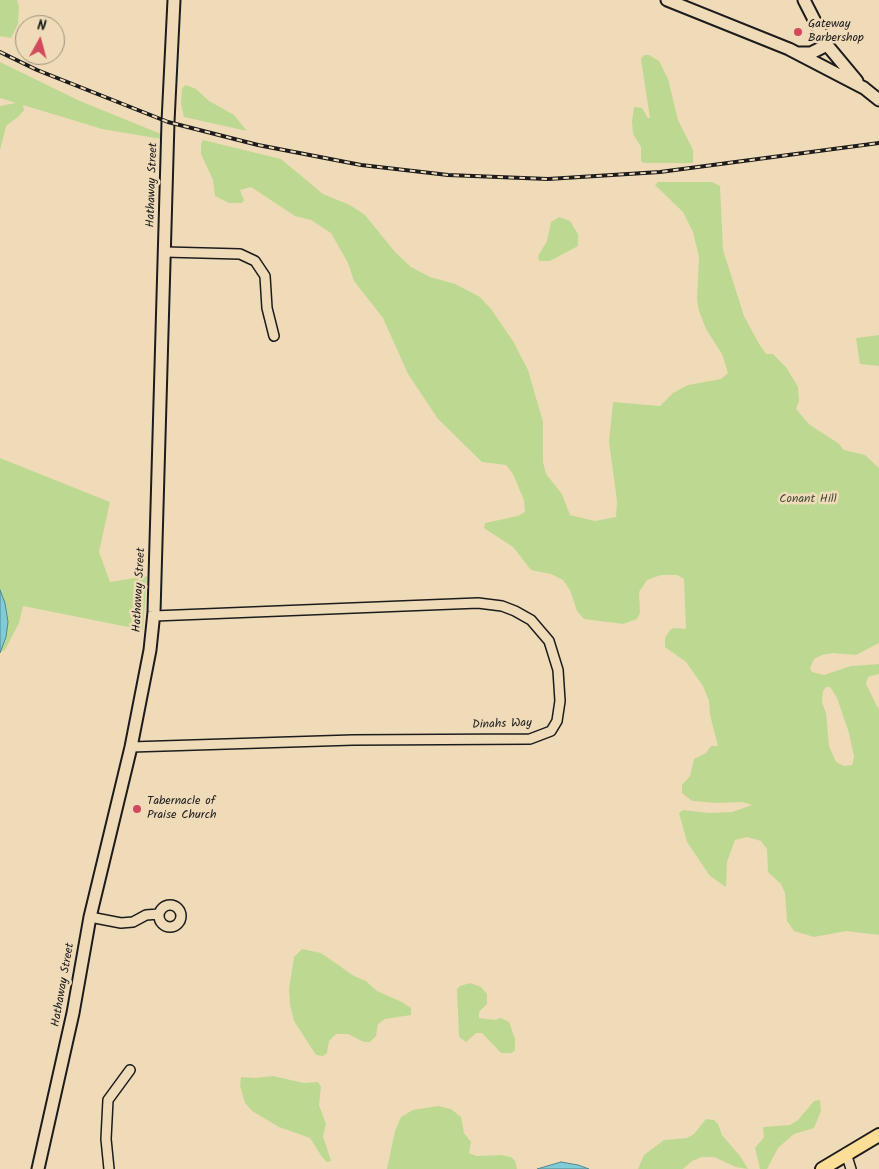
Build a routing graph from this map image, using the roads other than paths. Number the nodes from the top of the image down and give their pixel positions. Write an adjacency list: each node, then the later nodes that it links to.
1 (174, 0): 9 (street, Hathaway Street)
2 (667, 0): 5 (street)
3 (804, 0): 4 (street)
4 (830, 48): 5 (street); 6 (street); 7 (street)
5 (797, 53): 6 (street)
6 (810, 59): 7 (street)
7 (864, 88): 8 (street)
8 (879, 100)
9 (165, 252): 10 (street); 11 (street, Hathaway Street)
10 (274, 336)
11 (154, 616): 12 (street, Hathaway Street); 12 (street, Dinahs Way)
12 (131, 747): 14 (street, Hathaway Street)
13 (159, 914): 14 (street)
14 (90, 917): 18 (street, Hathaway Street)
15 (130, 1070): 19 (street)
16 (879, 1136): 17 (main road)
17 (846, 1153): 20 (main road); 21 (street)
18 (38, 1169)
19 (109, 1169)
20 (822, 1169)
21 (851, 1169)

